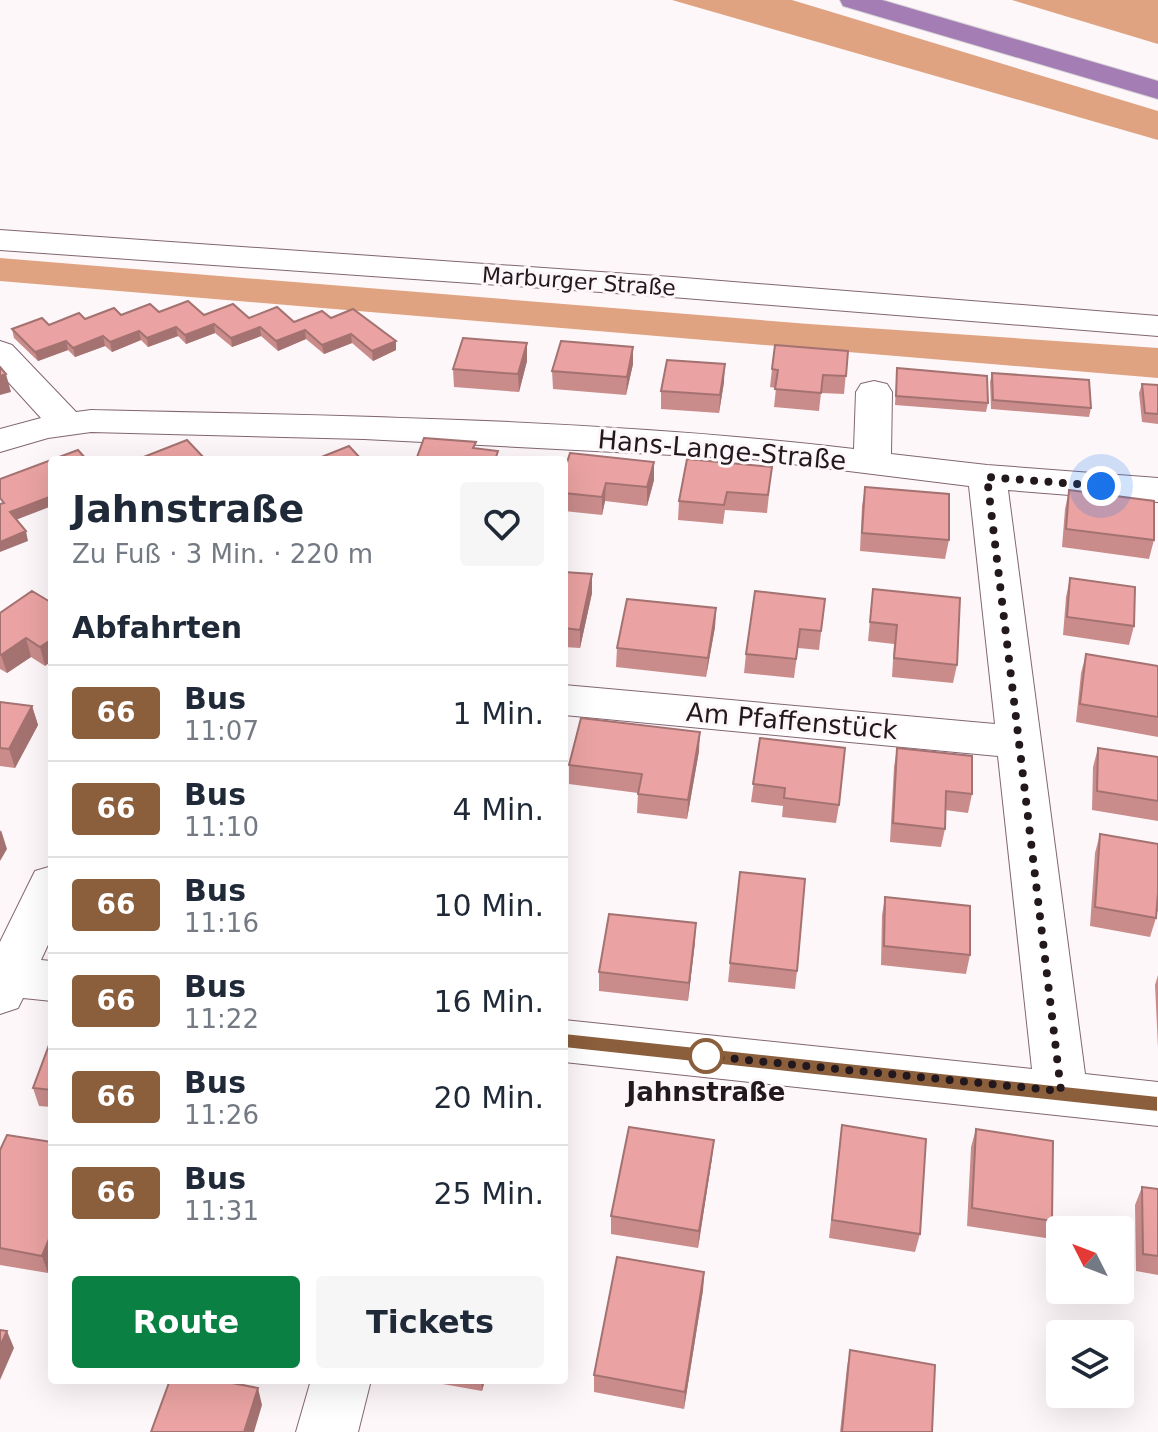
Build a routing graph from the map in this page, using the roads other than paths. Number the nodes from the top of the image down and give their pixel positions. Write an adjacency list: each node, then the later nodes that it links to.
1 (853, 0): 4 (highway)
2 (926, 0): 3 (highway)
3 (1158, 68)
4 (1158, 90)
5 (0, 240): 6 (street, Marburger Straße)
6 (1158, 326)
7 (0, 352): 9 (street)
8 (874, 392): 11 (street)
9 (67, 424): 10 (street, Hans-Lange-Straße); 11 (street, Hans-Lange-Straße)
10 (0, 441)
11 (872, 463): 12 (street, Hans-Lange-Straße)
12 (987, 477): 13 (street, Hans-Lange-Straße); 15 (street)
13 (1158, 490)
14 (568, 700): 15 (street, Am Pfaffenstück)
15 (1020, 742): 19 (street)
16 (48, 895): 17 (street)
17 (15, 982)
18 (568, 1041): 19 (street)
19 (1061, 1091): 20 (street)
20 (1158, 1104)
21 (340, 1384): 22 (street)
22 (327, 1432)

